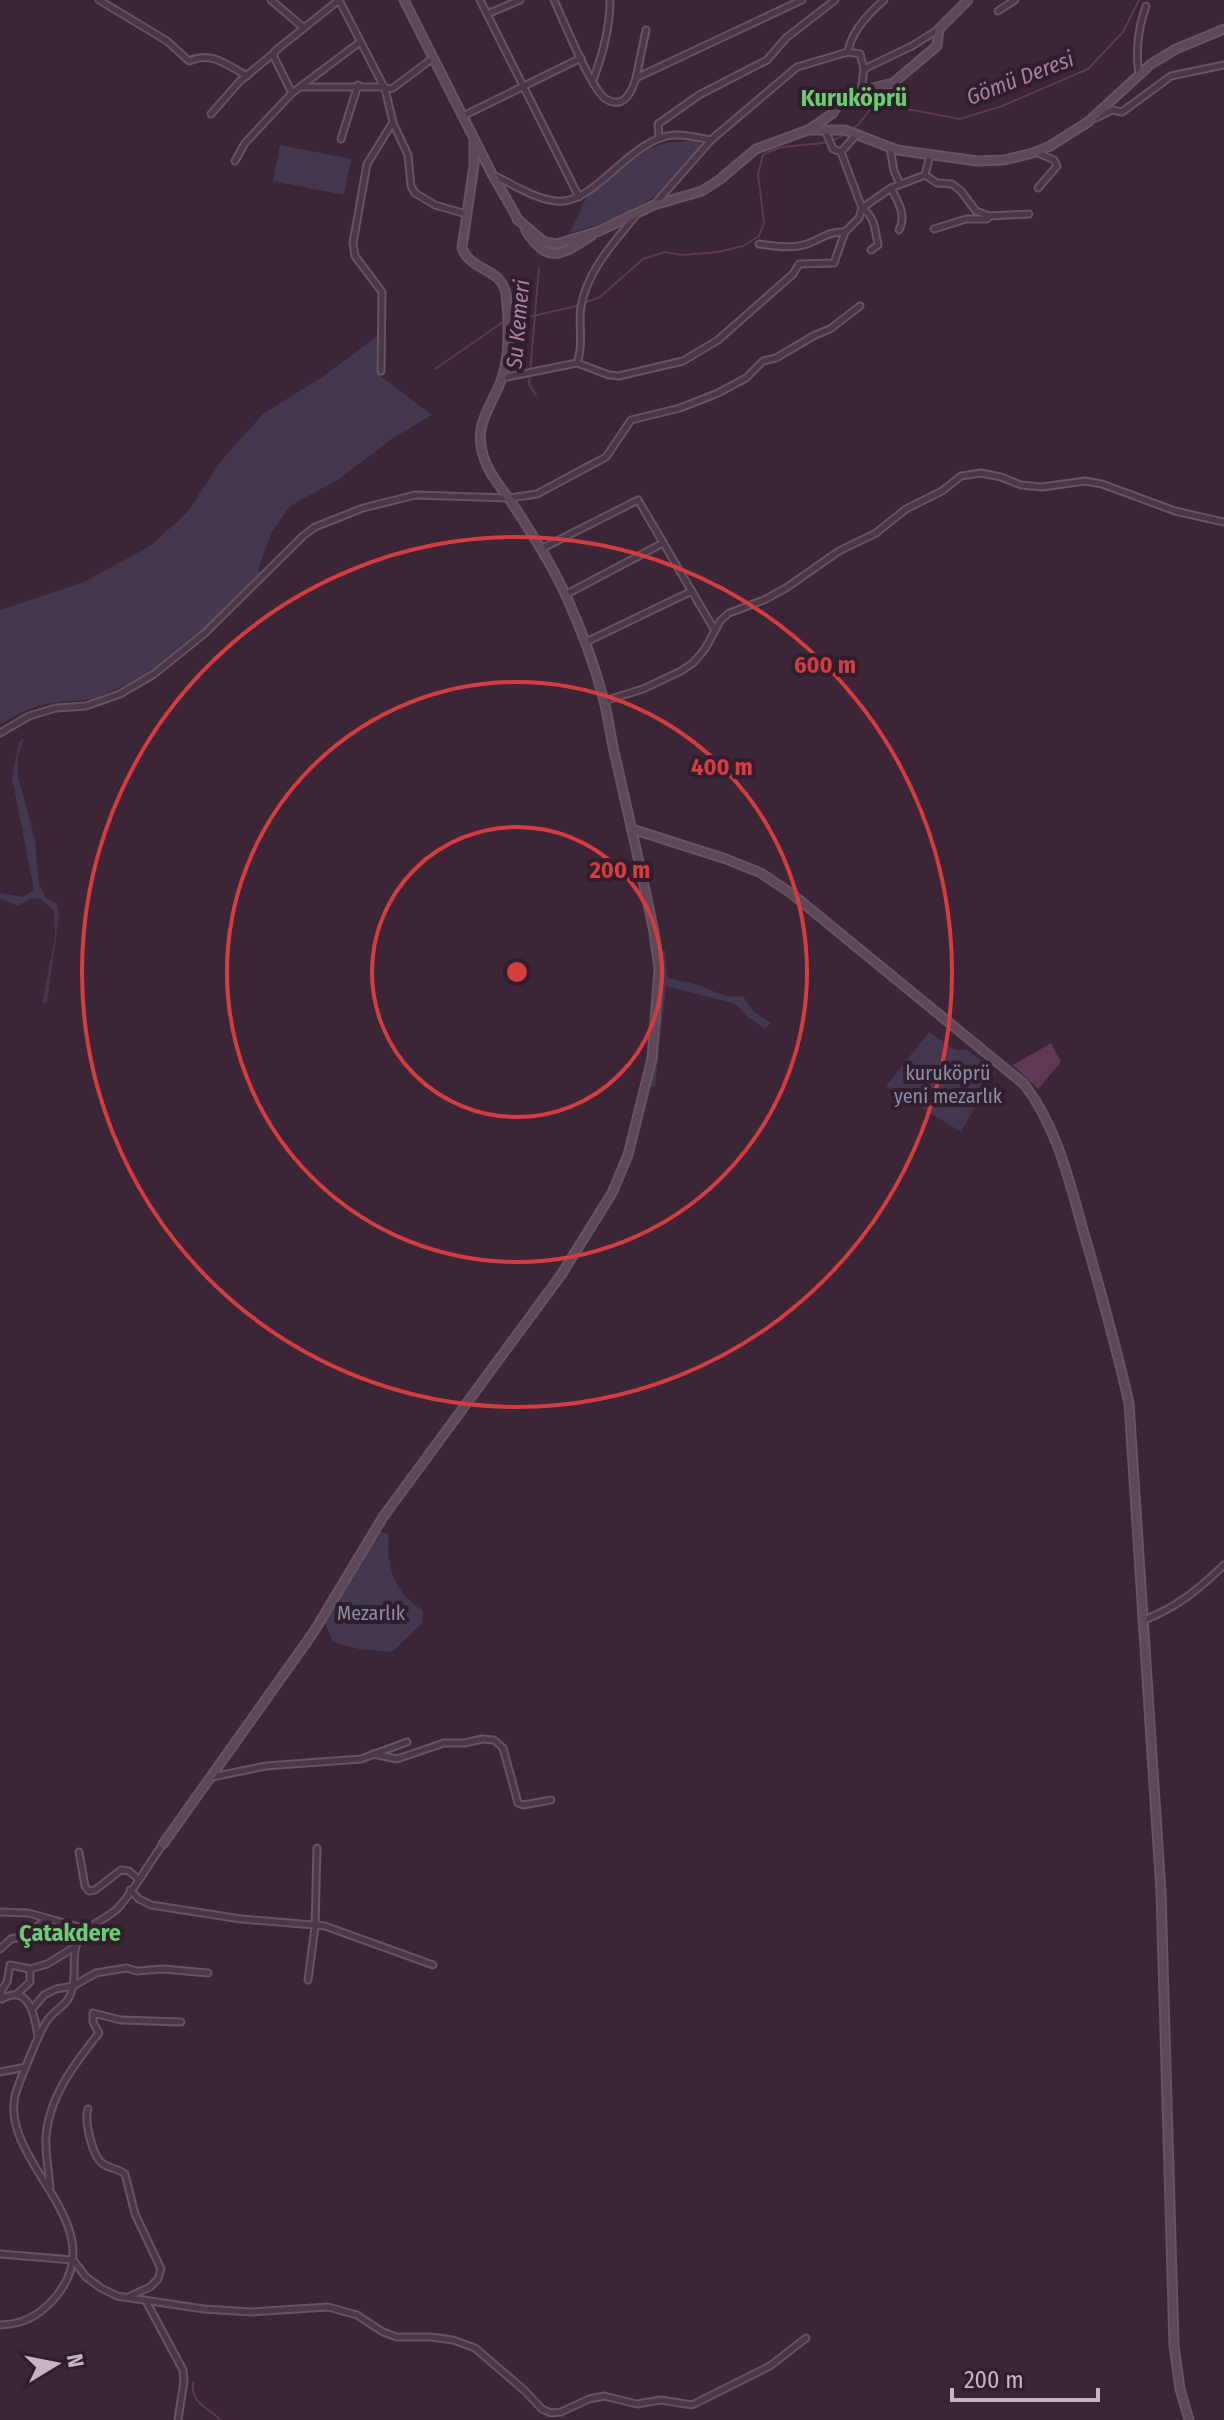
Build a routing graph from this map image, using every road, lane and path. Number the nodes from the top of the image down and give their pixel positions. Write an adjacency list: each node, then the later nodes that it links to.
1 (99, 0): 30 (street)
2 (271, 0): 18 (street)
3 (339, 0): 18 (street); 22 (street)
4 (404, 0): 25 (street)
5 (480, 0): 17 (street)
6 (520, 0): 14 (street)
7 (554, 0): 26 (street)
8 (610, 0): 32 (street)
9 (802, 0): 31 (street)
10 (835, 0): 46 (street)
11 (884, 0): 23 (street)
12 (968, 0): 19 (street)
13 (1015, 0): 16 (street)
14 (513, 2): 17 (street)
15 (1146, 6): 29 (street)
16 (998, 11)
17 (487, 14): 35 (street)
18 (304, 28): 24 (street)
19 (939, 29): 28 (street); 37 (street)
20 (1224, 29): 29 (street)
21 (646, 30): 31 (street)
22 (360, 42): 34 (street); 36 (street)
23 (848, 52): 28 (street); 49 (street)
24 (274, 53): 30 (street); 38 (street)
25 (434, 58): 36 (street); 40 (street)
26 (581, 58): 32 (street); 35 (street)
27 (1224, 65): 42 (street)
28 (864, 69): 37 (street)
29 (1139, 74): 42 (street)
30 (247, 76): 39 (street)
31 (636, 78): 32 (street)
32 (593, 80)
33 (358, 85): 34 (street); 36 (street); 47 (street)
34 (299, 87): 38 (street)
35 (524, 87): 40 (street); 60 (street)
36 (384, 88): 41 (street)
37 (861, 91): 43 (street)
38 (292, 93): 54 (street)
39 (211, 114)
40 (463, 116): 48 (street)
41 (393, 122): 63 (street); 74 (street)
42 (1088, 122): 52 (street)
43 (808, 130): 45 (street); 61 (street)
44 (858, 133): 45 (street); 50 (street); 51 (street)
45 (826, 134): 51 (street)
46 (659, 138): 49 (street); 60 (street)
47 (341, 139)
48 (474, 139): 55 (street); 63 (street)
49 (711, 140): 61 (street)
50 (890, 147): 53 (street); 57 (street)
51 (841, 152): 62 (street)
52 (1036, 152): 53 (street); 59 (street)
53 (930, 154): 56 (street)
54 (235, 161)
55 (492, 174): 60 (street); 65 (street)
56 (925, 175): 57 (street); 66 (street)
57 (900, 184): 58 (street)
58 (891, 188): 62 (street); 68 (street)
59 (1038, 188)
60 (579, 197)
61 (654, 205): 65 (street)
62 (862, 208): 69 (street); 71 (street)
63 (466, 214): 75 (street)
64 (1029, 214): 66 (street)
65 (636, 215): 73 (street)
66 (989, 216): 67 (street)
67 (934, 229)
68 (899, 230)
69 (845, 232): 70 (street); 73 (street)
70 (759, 244)
71 (871, 250)
72 (860, 306): 76 (street)
73 (577, 363): 75 (street)
74 (381, 371)
75 (502, 378): 76 (street)
76 (509, 498): 79 (street); 85 (street)
77 (1224, 522): 82 (street)
78 (663, 543): 79 (street); 80 (street); 81 (street)
79 (541, 549): 81 (street)
80 (692, 591): 82 (street); 83 (street)
81 (565, 595): 83 (street)
82 (715, 630): 84 (street)
83 (586, 642): 84 (street)
84 (604, 701): 86 (street)
85 (0, 733)
86 (632, 829): 88 (street); 91 (street)
87 (1224, 1565): 88 (street)
88 (1144, 1620): 125 (street)
89 (407, 1742): 90 (street)
90 (373, 1754): 91 (street); 92 (street)
91 (212, 1777): 93 (street)
92 (551, 1800)
93 (163, 1844): 96 (street)
94 (317, 1848): 100 (street)
95 (79, 1852): 96 (street)
96 (138, 1879): 97 (street)
97 (130, 1890): 100 (street); 101 (street)
98 (0, 1912): 99 (street)
99 (45, 1920): 101 (street); 103 (street)
100 (315, 1927): 104 (street); 107 (street)
101 (86, 1929): 102 (street)
102 (76, 1947): 105 (street); 108 (street)
103 (0, 1949)
104 (433, 1965)
105 (30, 1969): 109 (street); 110 (street)
106 (208, 1973): 108 (street)
107 (308, 1980)
108 (73, 1986): 111 (street); 113 (street)
109 (17, 1994): 110 (street); 111 (street)
110 (1, 2000)
111 (33, 2008): 113 (street)
112 (181, 2022): 117 (street)
113 (38, 2037): 114 (street)
114 (27, 2067): 115 (street); 117 (street)
115 (0, 2072)
116 (88, 2109): 120 (street)
117 (50, 2189): 119 (street)
118 (0, 2254): 119 (street)
119 (73, 2260): 120 (street); 122 (street)
120 (128, 2298): 121 (street)
121 (146, 2301): 123 (street); 124 (street)
122 (0, 2325)
123 (806, 2338)
124 (178, 2420)
125 (1189, 2420)

